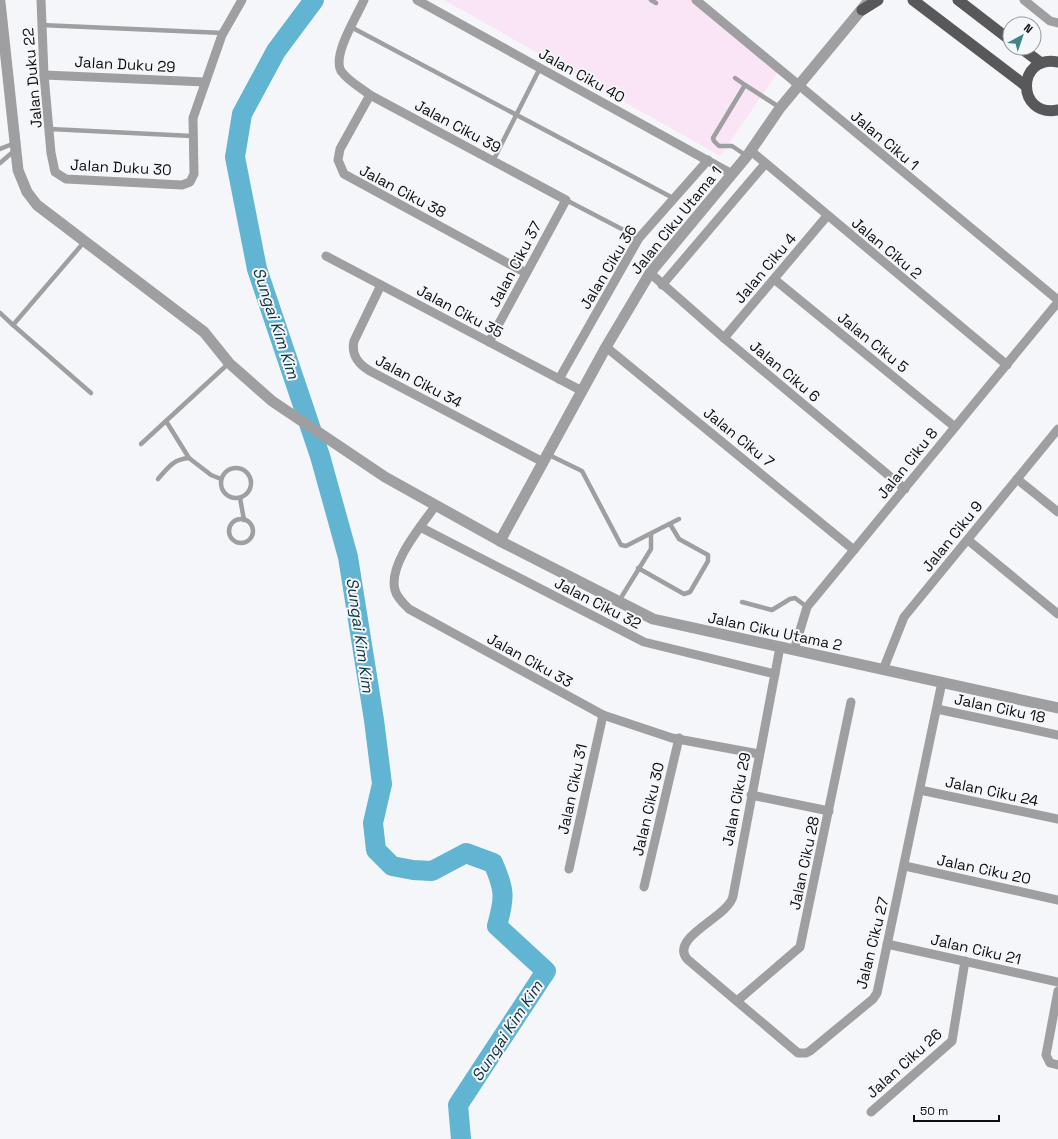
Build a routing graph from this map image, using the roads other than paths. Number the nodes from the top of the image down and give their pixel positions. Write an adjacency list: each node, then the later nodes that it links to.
1 (41, 0): 18 (street, Jalan Duku 22)
2 (242, 0): 20 (street)
3 (364, 0): 19 (street)
4 (417, 0): 25 (street, Jalan Ciku 40)
5 (651, 0): 14 (lane)
6 (696, 0): 30 (street, Jalan Ciku 1)
7 (870, 0): 15 (street, Jalan Ciku Utama 1)
8 (878, 0): 15 (main road)
9 (905, 0): 16 (main road)
10 (913, 0): 16 (main road)
11 (958, 0): 21 (main road)
12 (1024, 0): 17 (street)
13 (0, 2): 38 (street, Jalan Ciku Utama 2)
14 (656, 3)
15 (863, 5): 30 (street, Jalan Ciku Utama 1)
16 (927, 10): 31 (main road)
17 (1058, 23)
18 (41, 25): 20 (lane); 26 (street, Jalan Duku 22)
19 (351, 27): 32 (street, Jalan Ciku 39); 35 (lane)
20 (223, 33): 28 (street)
21 (1002, 34)
22 (1032, 56): 24 (main road)
23 (1058, 61): 24 (main road)
24 (1041, 63): 31 (main road)
25 (540, 68): 35 (lane); 42 (street, Jalan Ciku 40)
26 (44, 75): 28 (street, Jalan Duku 29); 36 (street, Jalan Duku 22)
27 (735, 78): 29 (lane)
28 (205, 82): 37 (street)
29 (744, 84): 33 (lane); 41 (lane)
30 (799, 86): 33 (street, Jalan Ciku Utama 1); 58 (street, Jalan Ciku 1)
31 (1026, 86): 34 (main road)
32 (370, 95): 43 (street, Jalan Ciku 39); 53 (street, Jalan Ciku 38)
33 (780, 108): 41 (street, Jalan Ciku Utama 1)
34 (1058, 111)
35 (517, 115): 43 (lane); 47 (lane)
36 (50, 129): 37 (lane); 40 (street, Jalan Duku 22)
37 (192, 136): 40 (street, Jalan Duku 30)
38 (16, 146): 39 (lane); 44 (lane); 51 (street, Jalan Ciku Utama 2)
39 (0, 149)
40 (51, 153)
41 (749, 154): 45 (street, Jalan Ciku 2); 46 (street, Jalan Ciku Utama 1)
42 (708, 160): 46 (street, Jalan Ciku 40); 47 (street, Jalan Ciku 36)
43 (493, 161): 48 (street, Jalan Ciku 39)
44 (0, 163)
45 (765, 164): 49 (street, Jalan Ciku 2); 56 (street)
46 (732, 174): 54 (street, Jalan Ciku Utama 1)
47 (673, 198): 50 (street, Jalan Ciku 36)
48 (566, 200): 50 (lane); 53 (street, Jalan Ciku 37)
49 (827, 216): 55 (street, Jalan Ciku 4); 65 (street, Jalan Ciku 2)
50 (638, 238): 66 (street, Jalan Ciku 36)
51 (85, 241): 60 (lane); 64 (street, Jalan Ciku Utama 2)
52 (326, 256): 57 (street, Jalan Ciku 35)
53 (526, 273): 62 (street, Jalan Ciku 37)
54 (650, 273): 56 (street, Jalan Ciku 6); 63 (street, Jalan Ciku Utama 1)
55 (774, 279): 61 (street, Jalan Ciku 4); 70 (street, Jalan Ciku 5)
56 (662, 285): 61 (street, Jalan Ciku 6)
57 (381, 286): 62 (street, Jalan Ciku 35); 74 (street, Jalan Ciku 34)
58 (1058, 301): 65 (street, Jalan Ciku 8)
59 (0, 313): 60 (lane)
60 (13, 325): 68 (lane)
61 (724, 338): 78 (street, Jalan Ciku 6)
62 (489, 342): 66 (street, Jalan Ciku 35)
63 (606, 347): 67 (street, Jalan Ciku Utama 1); 89 (street, Jalan Ciku 7)
64 (229, 364): 69 (lane); 80 (street, Jalan Ciku Utama 2)
65 (1007, 365): 70 (street, Jalan Ciku 8)
66 (559, 379): 67 (street, Jalan Ciku 35)
67 (582, 391): 74 (street, Jalan Ciku Utama 1)
68 (90, 394)
69 (166, 421): 72 (lane); 73 (lane)
70 (955, 428): 78 (street, Jalan Ciku 8)
71 (1058, 429): 77 (street, Jalan Ciku 9)
72 (141, 444)
73 (189, 458): 75 (lane); 76 (lane)
74 (545, 458): 86 (lane); 88 (street, Jalan Ciku Utama 1)
75 (158, 479)
76 (221, 479): 79 (lane); 79 (lane)
77 (1017, 479): 81 (street); 87 (street, Jalan Ciku 9)
78 (904, 489): 89 (street, Jalan Ciku 8)
79 (240, 498): 83 (lane)
80 (436, 505): 85 (street, Jalan Ciku 33); 88 (street, Jalan Ciku Utama 2)
81 (1058, 512)
82 (679, 519): 84 (lane)
83 (244, 520): 83 (lane)
84 (670, 524): 86 (lane); 90 (lane)
85 (420, 527): 98 (street, Jalan Ciku 32); 103 (street, Jalan Ciku 33)
86 (651, 534): 90 (lane)
87 (968, 540): 94 (street); 97 (street, Jalan Ciku 9)
88 (500, 541): 91 (street, Jalan Ciku Utama 2)
89 (854, 550): 93 (street, Jalan Ciku 8)
90 (638, 568): 91 (lane)
91 (619, 602): 95 (street, Jalan Ciku Utama 2)
92 (742, 602): 93 (lane)
93 (807, 607): 96 (street, Jalan Ciku 8)
94 (1058, 614)
95 (780, 647): 96 (street, Jalan Ciku Utama 2); 98 (street, Jalan Ciku 29)
96 (794, 650): 97 (street, Jalan Ciku Utama 2)
97 (883, 670): 99 (street, Jalan Ciku Utama 2)
98 (775, 674): 106 (street, Jalan Ciku 29)
99 (942, 682): 101 (street, Jalan Ciku Utama 2); 102 (street, Jalan Ciku 27)
100 (851, 702): 109 (street, Jalan Ciku 28)
101 (1058, 708)
102 (937, 709): 104 (street, Jalan Ciku 18); 107 (street, Jalan Ciku 27)
103 (603, 715): 105 (street, Jalan Ciku 33); 112 (street, Jalan Ciku 31)
104 (1058, 735)
105 (679, 738): 106 (street, Jalan Ciku 33); 113 (street, Jalan Ciku 30)
106 (759, 754): 108 (street, Jalan Ciku 29)
107 (920, 790): 110 (street, Jalan Ciku 24); 111 (street, Jalan Ciku 27)
108 (751, 795): 109 (street); 115 (street, Jalan Ciku 29)
109 (829, 811): 120 (street, Jalan Ciku 28)
110 (1058, 819)
111 (905, 866): 114 (street, Jalan Ciku 20); 116 (street, Jalan Ciku 27)
112 (569, 869)
113 (644, 887)
114 (1058, 900)
115 (690, 937): 120 (street, Jalan Ciku 27)
116 (887, 944): 117 (street, Jalan Ciku 21); 120 (street, Jalan Ciku 27)
117 (965, 961): 118 (street, Jalan Ciku 21); 122 (street, Jalan Ciku 26)
118 (1058, 982)
119 (1058, 991): 121 (street)
120 (737, 1001)
121 (1058, 1065)
122 (871, 1112)

